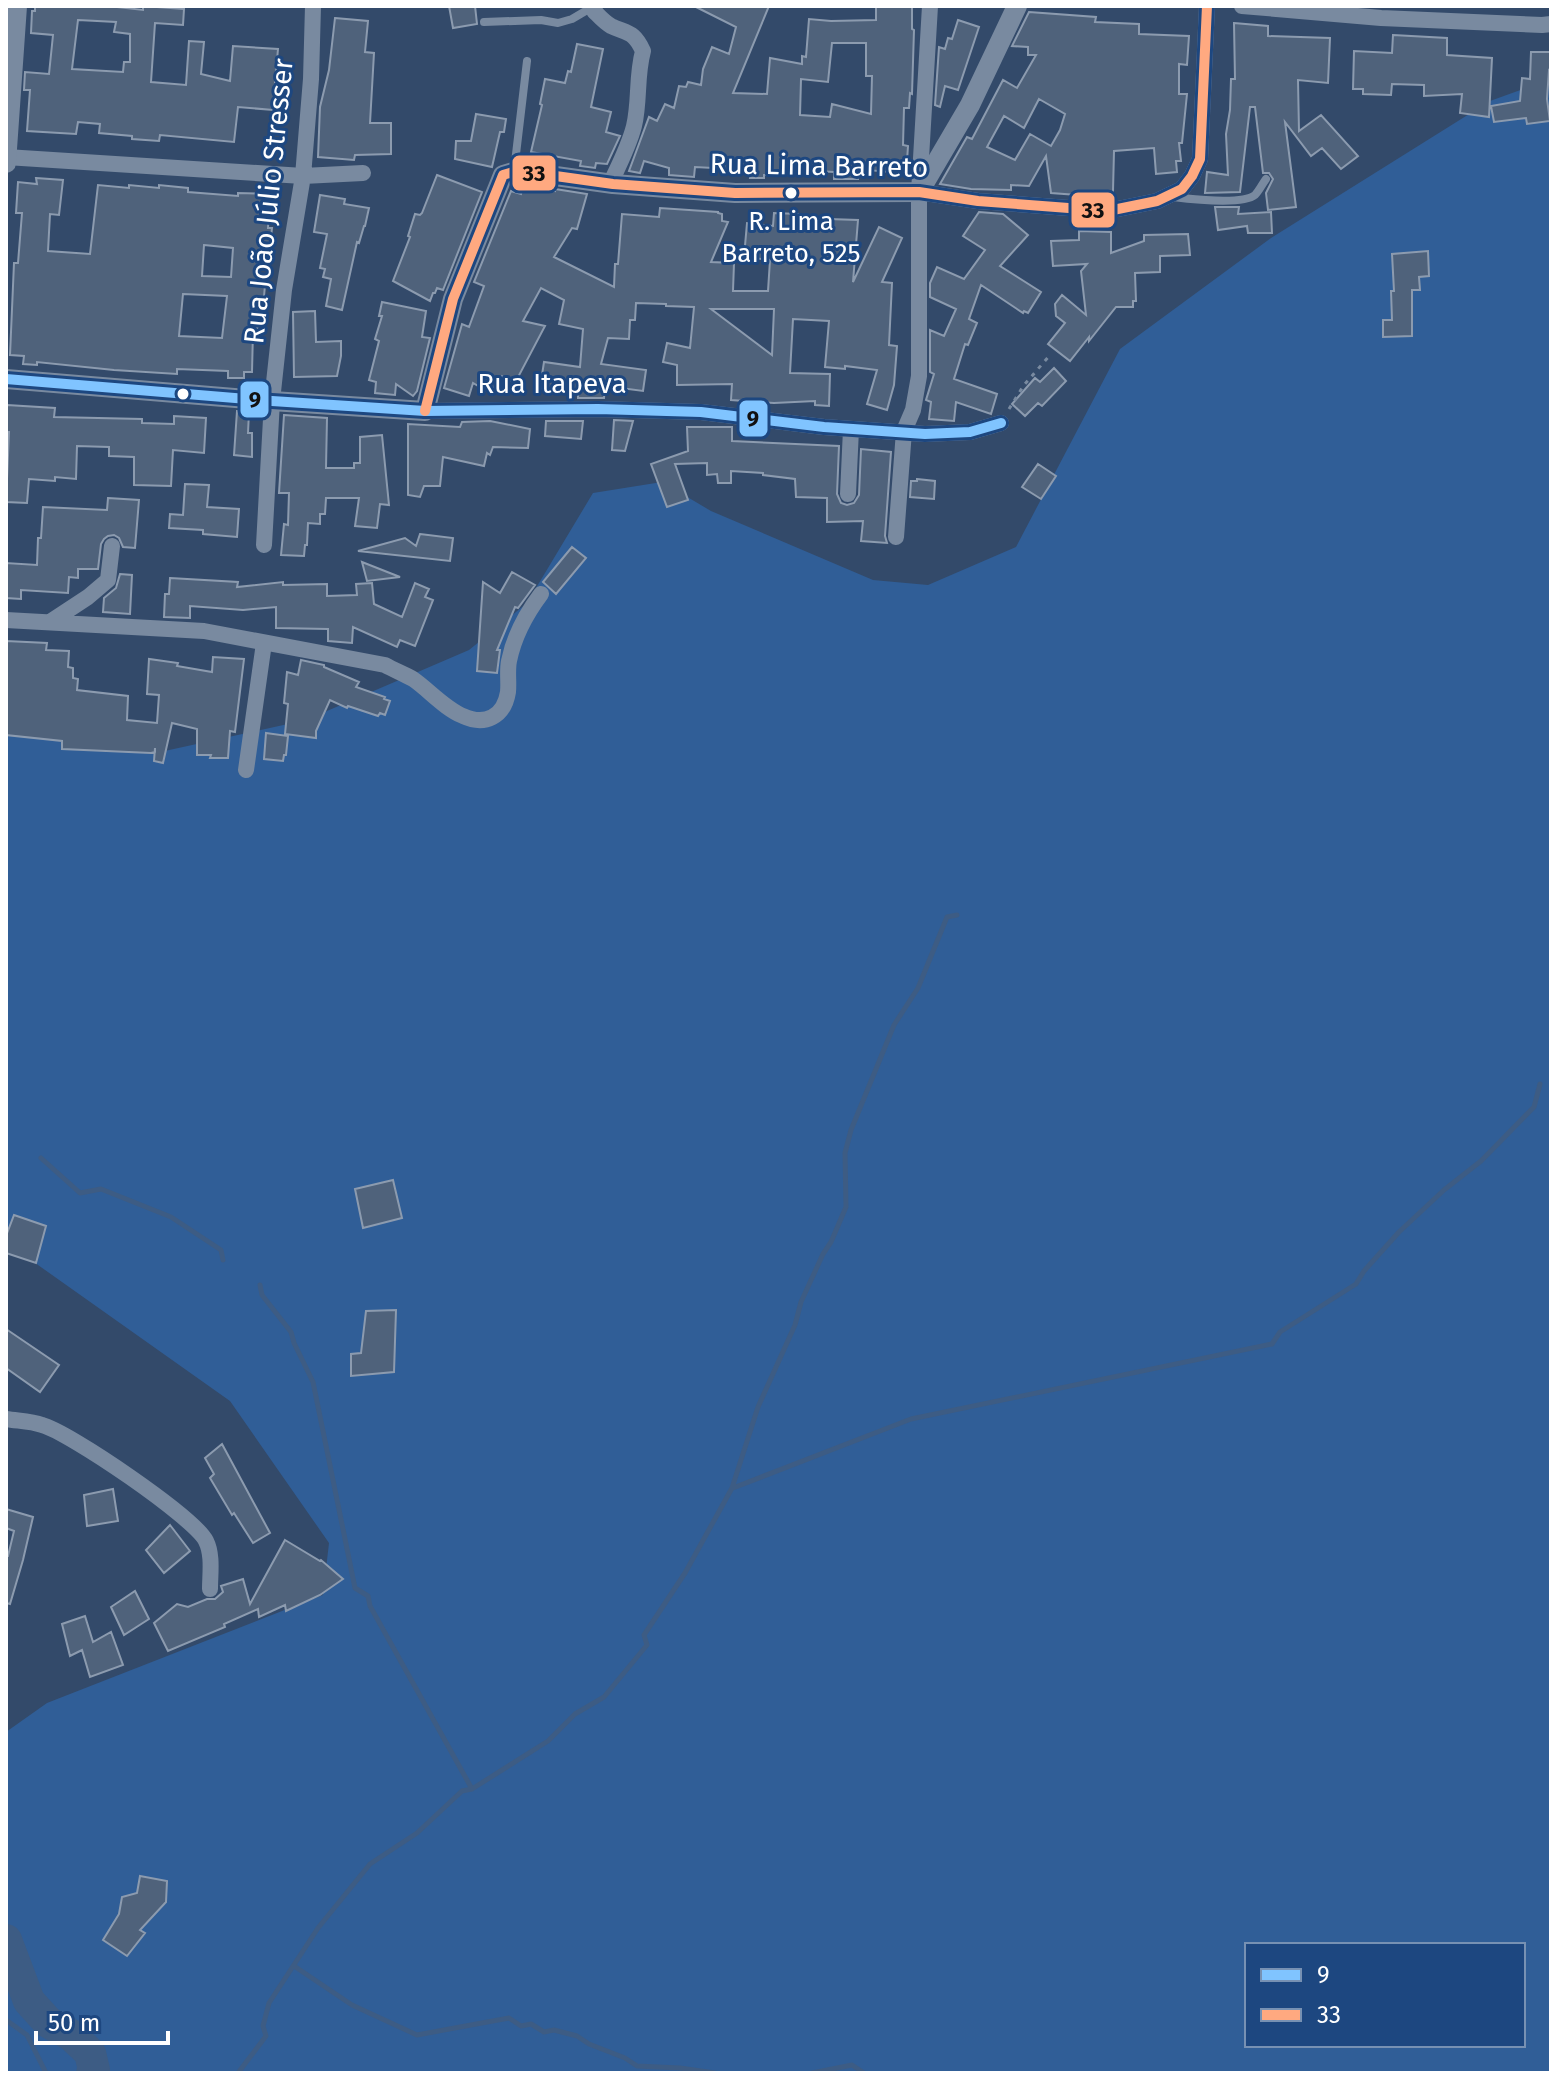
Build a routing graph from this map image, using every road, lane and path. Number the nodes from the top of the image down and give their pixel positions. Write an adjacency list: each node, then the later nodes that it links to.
1 (17, 6): 11 (street)
2 (313, 6): 15 (street, Rua João Júlio Stresser)
3 (594, 6): 8 (lane); 17 (street)
4 (930, 6): 18 (street)
5 (1017, 6): 18 (street)
6 (1207, 6): 19 (street)
7 (1242, 6): 9 (street)
8 (484, 22)
9 (1551, 24)
10 (527, 61): 14 (lane)
11 (6, 157): 12 (street); 15 (street)
12 (6, 163)
13 (363, 173): 15 (street)
14 (508, 173): 17 (street, Rua Lima Barreto); 23 (street)
15 (303, 176): 22 (street, Rua João Júlio Stresser)
16 (1266, 179): 19 (lane, Rua Lima Barreto)
17 (610, 184): 18 (street, Rua Lima Barreto)
18 (919, 192): 19 (street, Rua Lima Barreto); 26 (street)
19 (1168, 196)
20 (1051, 354): 24 (path)
21 (6, 379): 22 (street, Rua Itapeva)
22 (272, 401): 23 (street, Rua Itapeva); 29 (street, Rua João Júlio Stresser)
23 (425, 411): 25 (street, Rua Itapeva)
24 (1001, 423): 26 (street, Rua Itapeva)
25 (851, 429): 26 (street, Rua Itapeva); 27 (street)
26 (904, 431): 28 (street)
27 (848, 494)
28 (896, 537)
29 (264, 545)
30 (112, 546): 33 (street)
31 (541, 594): 34 (street)
32 (6, 620): 33 (street)
33 (50, 622): 34 (street)
34 (264, 643): 35 (street)
35 (246, 770)
36 (6, 1419): 37 (street)
37 (210, 1589)

